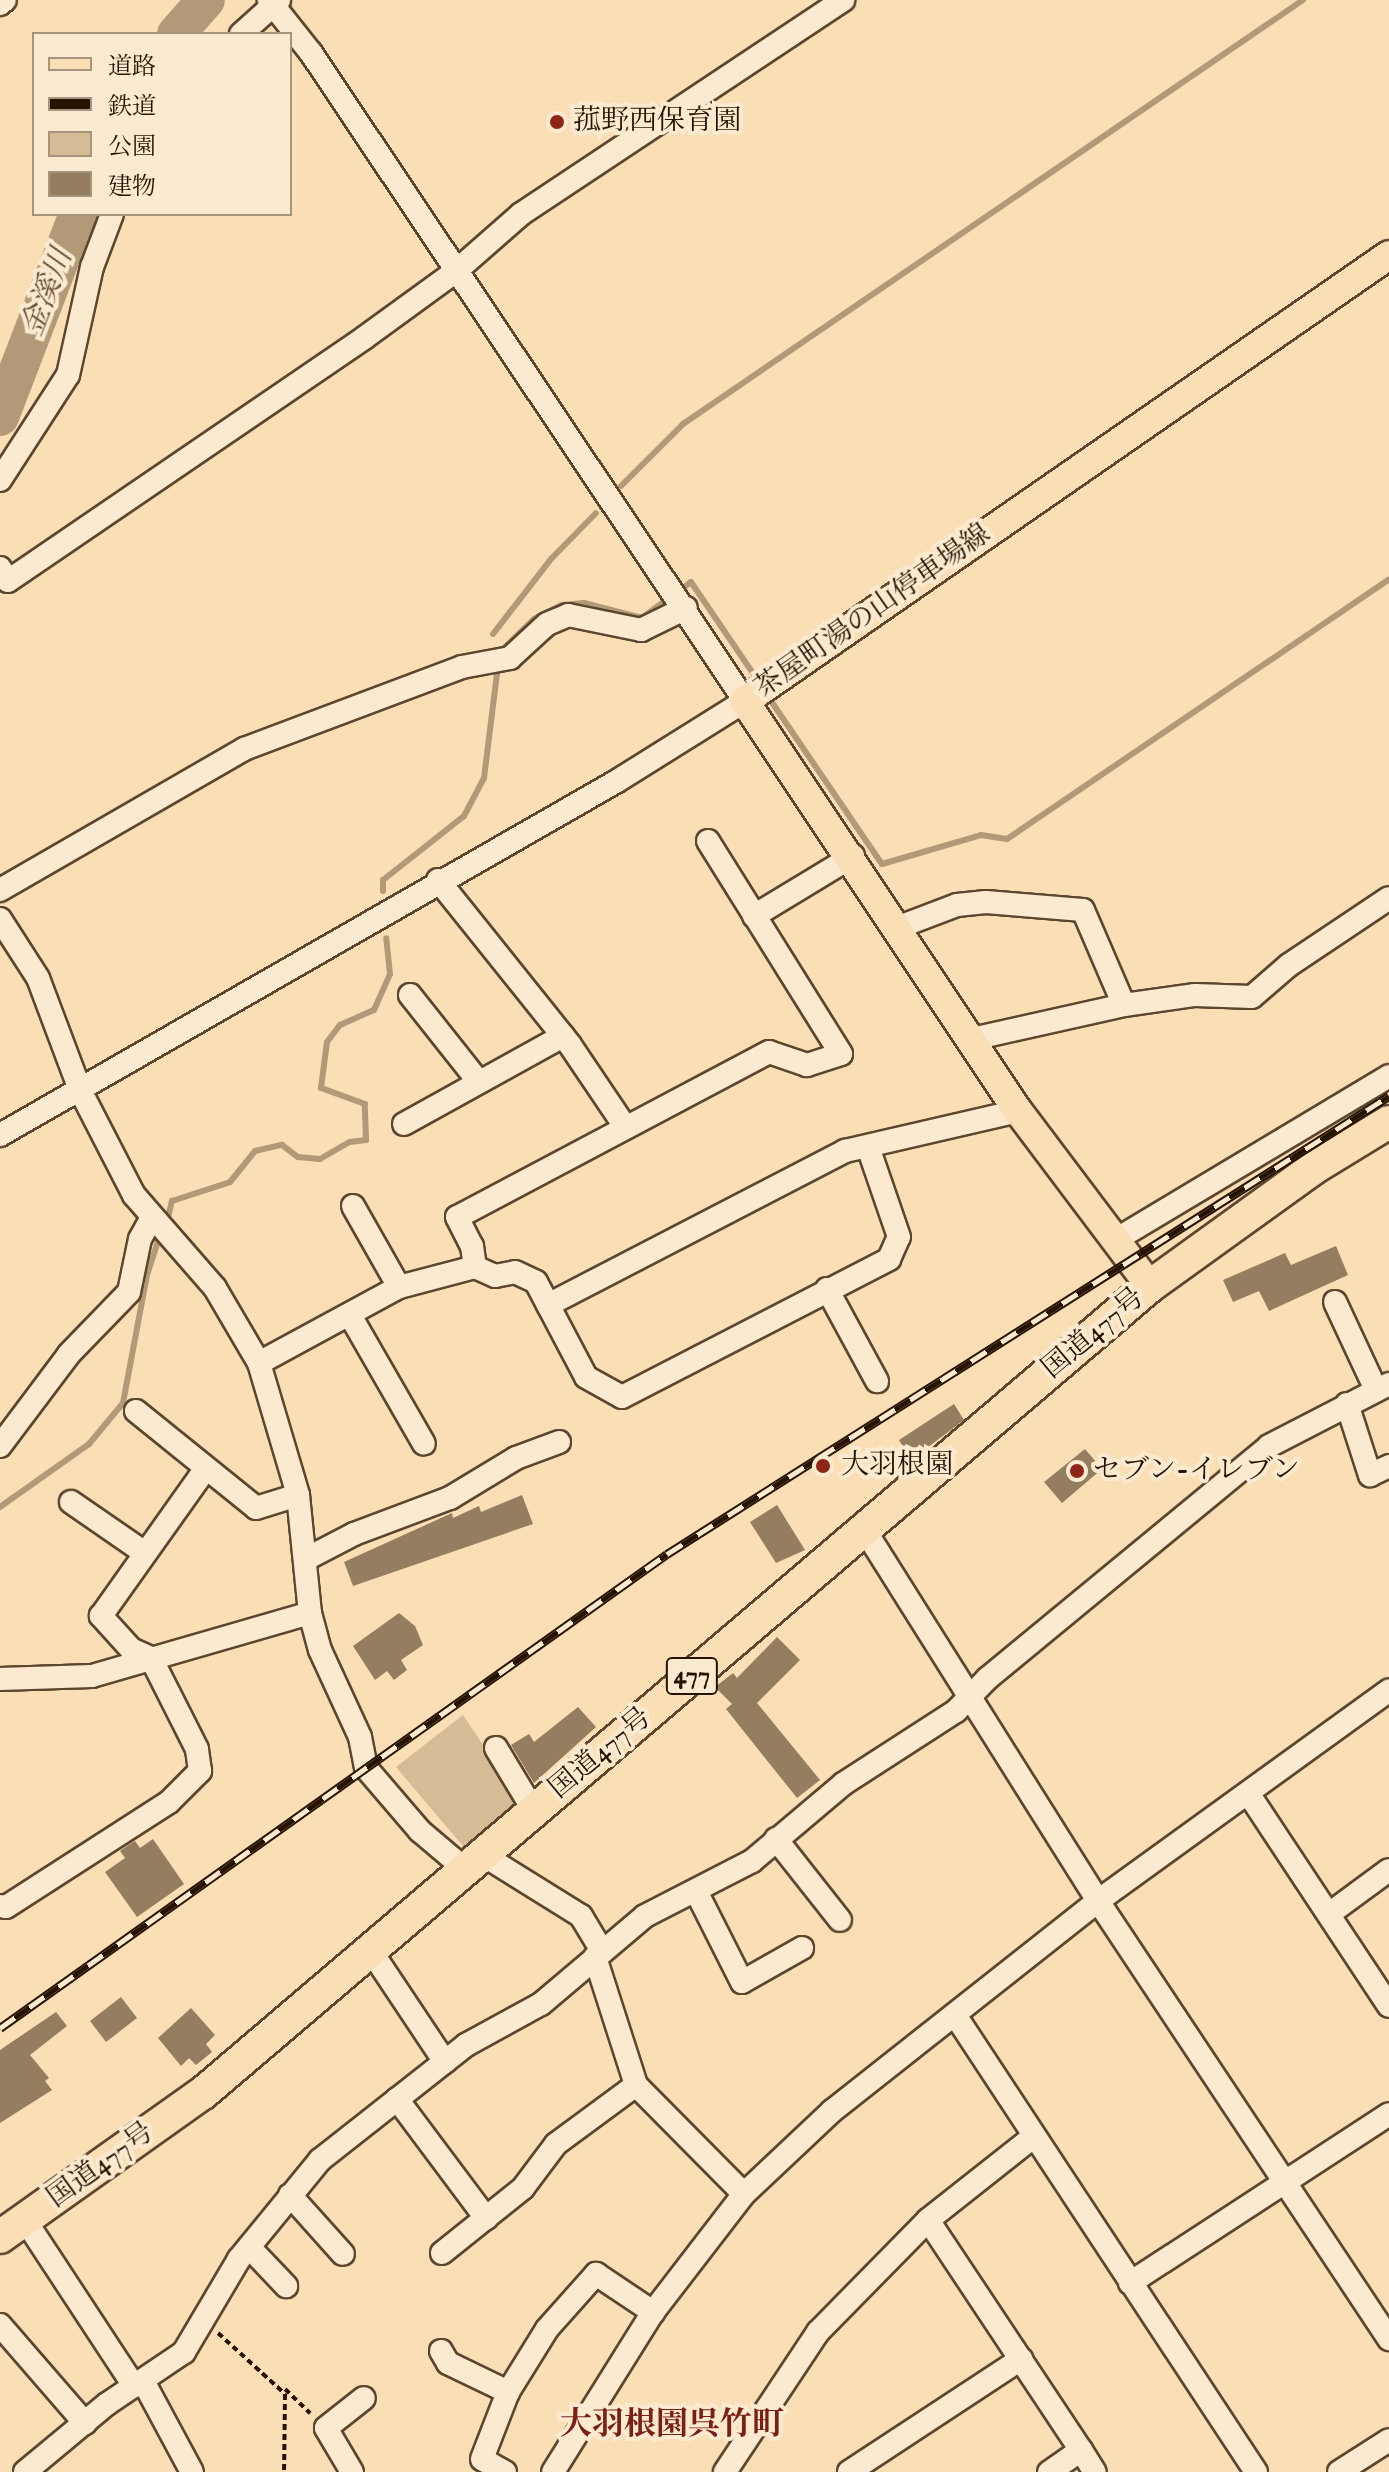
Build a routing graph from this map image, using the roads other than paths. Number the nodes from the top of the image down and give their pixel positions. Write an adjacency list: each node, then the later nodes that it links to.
1 (5, 0): 4 (street)
2 (843, 0): 8 (street)
3 (274, 2): 5 (street); 8 (street)
4 (0, 4)
5 (243, 32)
6 (111, 216): 9 (street)
7 (1389, 255): 12 (main road, 茶屋町湯の山停車場線)
8 (455, 272): 10 (street); 11 (street)
9 (0, 480)
10 (0, 568)
11 (685, 607): 12 (street); 16 (street)
12 (748, 699): 14 (main road, 茶屋町湯の山停車場線); 15 (street)
13 (708, 841): 18 (street)
14 (853, 856): 18 (street); 20 (main road, 茶屋町湯の山停車場線)
15 (438, 880): 23 (street); 27 (street)
16 (0, 890)
17 (1389, 898): 22 (street)
18 (754, 916): 31 (street)
19 (0, 919): 27 (street)
20 (899, 927): 22 (street); 24 (main road, 茶屋町湯の山停車場線)
21 (410, 995): 26 (street)
22 (1124, 1005): 24 (street)
23 (563, 1036): 26 (street); 31 (street)
24 (972, 1039): 28 (main road, 茶屋町湯の山停車場線)
25 (1389, 1076): 36 (street)
26 (479, 1082): 30 (street)
27 (80, 1090): 32 (street); 35 (street)
28 (1018, 1111): 33 (street); 36 (main road, 茶屋町湯の山停車場線)
29 (1389, 1122): 38 (highway, 国道477号 / 477)
30 (404, 1124)
31 (624, 1125): 37 (street)
32 (0, 1135)
33 (868, 1147): 40 (street); 42 (street)
34 (353, 1206): 39 (street)
35 (154, 1220): 44 (street); 51 (street)
36 (1117, 1239): 38 (main road, 茶屋町湯の山停車場線)
37 (475, 1267): 39 (street); 42 (street)
38 (1150, 1286): 56 (highway, 国道477号 / 477)
39 (399, 1287): 43 (street)
40 (827, 1289): 42 (street); 45 (street)
41 (1335, 1302): 46 (street)
42 (548, 1305)
43 (351, 1317): 44 (street); 50 (street)
44 (259, 1363): 54 (street)
45 (877, 1381)
46 (1382, 1387): 47 (street)
47 (1347, 1404): 52 (street); 63 (street)
48 (136, 1411): 53 (street)
49 (559, 1442): 58 (street)
50 (424, 1444)
51 (0, 1446)
52 (1389, 1466)
53 (206, 1468): 54 (street); 57 (street)
54 (298, 1495): 58 (street)
55 (71, 1502): 57 (street)
56 (864, 1529): 63 (street); 66 (highway, 国道477号 / 477)
57 (145, 1553): 60 (street)
58 (308, 1558): 59 (street)
59 (310, 1613): 60 (street); 68 (street)
60 (151, 1658): 61 (street); 72 (street)
61 (0, 1679)
62 (1389, 1690): 65 (street)
63 (972, 1693): 67 (street); 71 (street)
64 (496, 1748): 66 (street)
65 (1248, 1793): 71 (street); 73 (street)
66 (534, 1811): 68 (highway, 国道477号 / 477)
67 (776, 1839): 70 (street); 74 (street)
68 (474, 1862): 76 (highway, 国道477号 / 477); 77 (street)
69 (1389, 1870): 73 (street)
70 (696, 1891): 75 (street); 77 (street)
71 (1098, 1901): 79 (street); 85 (street)
72 (0, 1906)
73 (1329, 1914): 78 (street)
74 (840, 1920)
75 (802, 1948)
76 (371, 1951): 80 (street); 90 (highway, 国道477号 / 477)
77 (598, 1954): 80 (street); 81 (street)
78 (1389, 2006)
79 (955, 2015): 84 (street); 86 (street)
80 (445, 2062): 82 (street)
81 (636, 2085): 86 (street); 88 (street)
82 (397, 2099): 87 (street); 88 (street)
83 (1389, 2114): 85 (street)
84 (1033, 2137): 89 (street); 94 (street)
85 (1284, 2183): 94 (street); 98 (street)
86 (744, 2194): 96 (street)
87 (290, 2195): 91 (street); 93 (street)
88 (486, 2218): 92 (street)
89 (928, 2220): 100 (street); 113 (street)
90 (13, 2229): 101 (street)
91 (249, 2247): 95 (street); 101 (street)
92 (442, 2253)
93 (343, 2254)
94 (1130, 2283): 117 (street)
95 (286, 2286)
96 (653, 2312): 102 (street); 112 (street)
97 (0, 2325): 104 (street)
98 (1389, 2339)
99 (441, 2351): 102 (street)
100 (1021, 2359): 106 (street); 114 (street)
101 (139, 2383): 104 (street); 109 (street)
102 (508, 2392): 107 (street)
103 (364, 2398): 110 (street)
104 (85, 2423): 108 (street)
105 (1389, 2440): 118 (street)
106 (1081, 2450): 115 (street); 116 (street)
107 (479, 2466): 111 (street)
108 (25, 2472)
109 (192, 2472)
110 (352, 2472)
111 (505, 2472)
112 (553, 2472)
113 (725, 2472)
114 (849, 2472)
115 (1049, 2472)
116 (1095, 2472)
117 (1256, 2472)
118 (1339, 2472)

